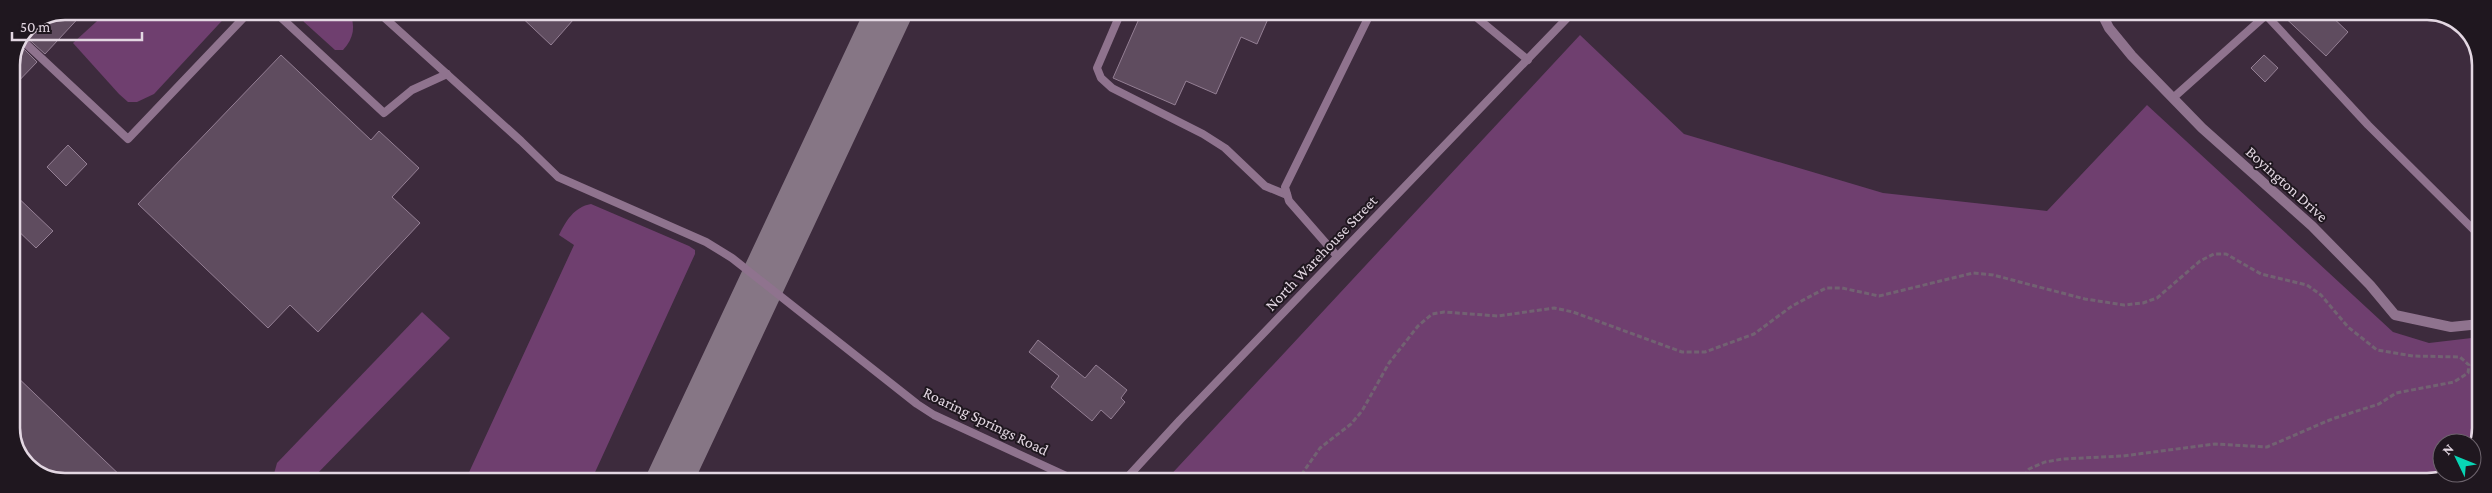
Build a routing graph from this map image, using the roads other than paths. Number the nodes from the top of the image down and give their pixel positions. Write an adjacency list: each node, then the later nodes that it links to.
1 (241, 20): 11 (lane)
2 (284, 20): 13 (lane)
3 (388, 20): 13 (lane, Roaring Springs Road)
4 (1118, 20): 15 (lane)
5 (1367, 20): 15 (lane)
6 (1480, 20): 12 (lane)
7 (1566, 20): 12 (lane, North Warehouse Street)
8 (2105, 20): 14 (street, Boyington Drive)
9 (2260, 20): 14 (lane)
10 (2271, 20): 16 (lane)
11 (26, 44)
12 (1528, 60): 17 (lane, North Warehouse Street)
13 (447, 74): 19 (lane, Roaring Springs Road)
14 (2173, 98): 18 (street, Boyington Drive)
15 (1287, 195): 17 (lane)
16 (2472, 228)
17 (1337, 256): 20 (lane, North Warehouse Street)
18 (2472, 325)
19 (1060, 473)
20 (1131, 473)

